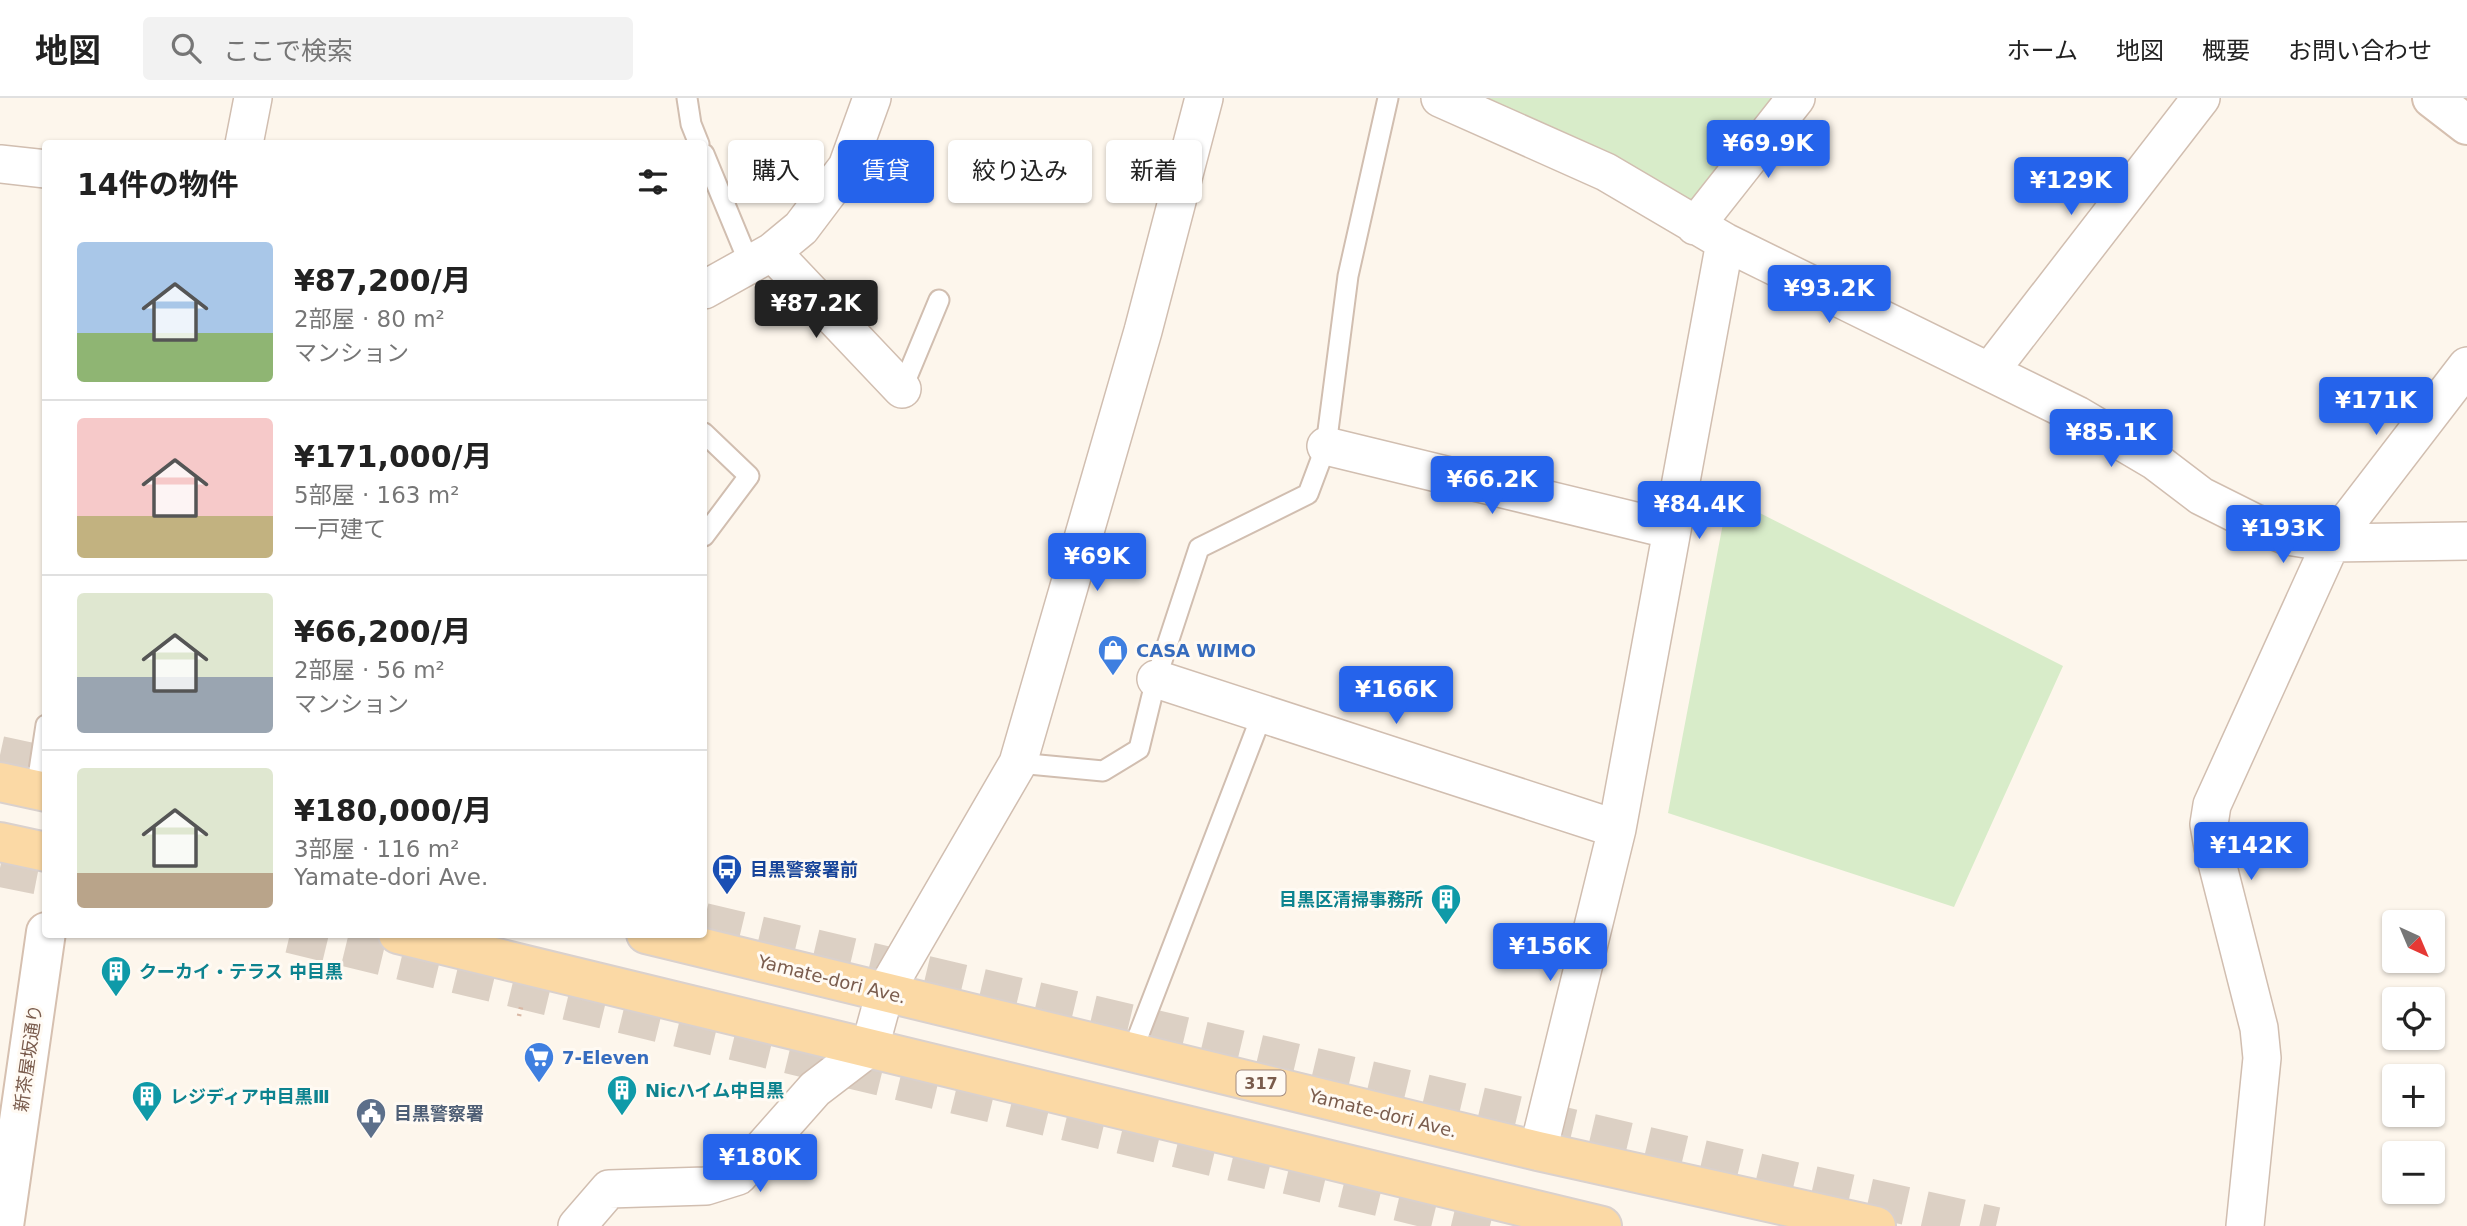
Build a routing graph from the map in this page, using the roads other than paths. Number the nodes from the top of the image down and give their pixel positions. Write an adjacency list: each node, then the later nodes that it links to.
1 (253, 98): 11 (street)
2 (687, 98): 12 (lane)
3 (872, 98): 17 (street)
4 (1204, 98): 31 (street)
5 (1388, 98): 24 (lane)
6 (1440, 98): 16 (street)
7 (1796, 98): 16 (street)
8 (2201, 98): 21 (street)
9 (2432, 98): 10 (street)
10 (2467, 125)
11 (245, 140)
12 (697, 140)
13 (707, 159): 17 (lane)
14 (0, 164): 15 (street)
15 (42, 169)
16 (1710, 234): 21 (street); 25 (street)
17 (761, 258): 18 (street); 22 (street)
18 (707, 288)
19 (939, 300): 22 (lane)
20 (2467, 366): 28 (street)
21 (1990, 370): 28 (street)
22 (902, 388)
23 (707, 436): 26 (lane)
24 (1326, 446): 25 (street); 29 (lane)
25 (1672, 530): 34 (street)
26 (707, 532)
27 (2467, 541): 28 (street)
28 (2331, 542): 48 (street)
29 (1156, 679): 30 (street); 31 (lane)
30 (1263, 712): 34 (street); 42 (lane)
31 (1018, 763): 40 (street)
32 (0, 782): 33 (main road)
33 (41, 791)
34 (1617, 829): 43 (street)
35 (0, 842): 36 (main road)
36 (42, 851)
37 (45, 938): 44 (street, 新茶屋坂通り)
38 (415, 938): 41 (main road)
39 (662, 938): 40 (main road, Yamate-dori Ave. / 317)
40 (885, 992): 41 (street); 42 (main road, Yamate-dori Ave. / 317)
41 (870, 1047): 45 (street); 46 (main road)
42 (1132, 1052): 43 (main road, Yamate-dori Ave. / 317)
43 (1538, 1151): 47 (main road, Yamate-dori Ave. / 317)
44 (4, 1226)
45 (577, 1226)
46 (1602, 1226)
47 (1876, 1226)
48 (2245, 1226)

